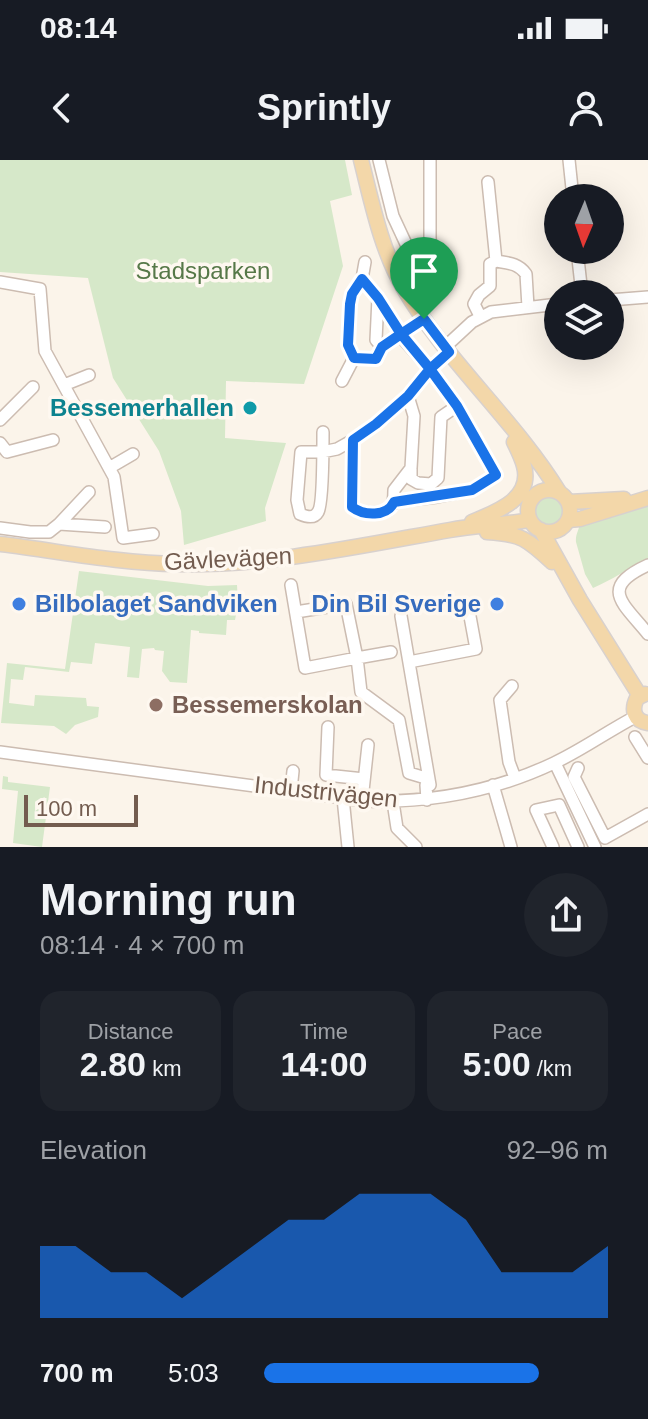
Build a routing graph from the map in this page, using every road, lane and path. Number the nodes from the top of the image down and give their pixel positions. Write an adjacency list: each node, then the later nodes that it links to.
1 (361, 160): 10 (main road)
2 (379, 160): 7 (street)
3 (430, 160): 7 (street)
4 (569, 160): 6 (street)
5 (488, 182): 8 (street)
6 (572, 184)
7 (413, 259): 10 (street)
8 (496, 261): 17 (street); 18 (street)
9 (365, 262): 11 (street)
10 (394, 268): 19 (main road)
11 (362, 279): 14 (street); 23 (street)
12 (0, 282): 27 (street)
13 (648, 297): 15 (street)
14 (378, 298): 20 (street); 21 (street)
15 (624, 299)
16 (544, 305): 17 (street)
17 (528, 307): 18 (street)
18 (480, 316): 22 (street)
19 (424, 319): 20 (street); 22 (main road)
20 (401, 334): 21 (street); 24 (street)
21 (382, 347): 23 (street)
22 (447, 350): 24 (street); 32 (main road)
23 (354, 358): 26 (street)
24 (430, 369): 29 (street); 30 (street)
25 (89, 375): 27 (street)
26 (342, 381)
27 (64, 385): 39 (street)
28 (33, 387): 31 (street)
29 (408, 396): 35 (street); 40 (street)
30 (457, 406): 40 (street); 45 (street)
31 (0, 420)
32 (507, 423): 42 (main road); 43 (main road); 51 (main road)
33 (323, 432): 37 (street)
34 (53, 440): 36 (street)
35 (353, 440): 37 (street); 45 (street)
36 (0, 443)
37 (322, 452): 37 (street)
38 (133, 454): 39 (street)
39 (109, 468): 53 (street)
40 (411, 468): 45 (street)
41 (89, 492): 47 (street)
42 (536, 496): 43 (main road, Gävlevägen); 46 (main road); 51 (main road, Gävlevägen)
43 (564, 497): 44 (main road, Gävlevägen); 48 (main road)
44 (648, 498): 48 (main road, Gävlevägen)
45 (394, 502)
46 (529, 520): 51 (main road, Gävlevägen); 52 (main road)
47 (59, 524): 49 (street); 50 (street)
48 (563, 526): 52 (main road, Gävlevägen); 56 (main road)
49 (105, 527)
50 (0, 528)
51 (455, 529): 54 (main road, Gävlevägen); 56 (main road)
52 (541, 530): 56 (main road)
53 (153, 534)
54 (0, 544)
55 (648, 565): 61 (street)
56 (566, 574): 66 (main road)
57 (291, 585): 59 (street)
58 (469, 611): 64 (street)
59 (296, 612): 63 (street); 63 (street)
60 (401, 616): 64 (street)
61 (648, 634)
62 (391, 652): 63 (street)
63 (357, 658): 78 (street)
64 (409, 662): 78 (street)
65 (512, 686): 76 (street)
66 (644, 694): 67 (main road)
67 (642, 720): 73 (street, Industrivägen)
68 (328, 727): 77 (street)
69 (635, 737): 72 (street)
70 (368, 745): 77 (street)
71 (0, 752): 80 (street, Industrivägen)
72 (648, 758)
73 (555, 763): 76 (street, Industrivägen); 86 (street)
74 (578, 768): 86 (street)
75 (293, 771): 80 (street)
76 (515, 778): 79 (street, Industrivägen)
77 (364, 779): 82 (street)
78 (429, 779): 83 (street)
79 (493, 785): 83 (street, Industrivägen); 89 (street)
80 (291, 790): 81 (street, Industrivägen)
81 (343, 798): 82 (street, Industrivägen); 87 (street)
82 (362, 800): 84 (street, Industrivägen)
83 (427, 800): 84 (street, Industrivägen)
84 (393, 802): 88 (street)
85 (648, 814): 86 (street)
86 (592, 826): 92 (street)
87 (348, 847)
88 (416, 847)
89 (511, 847)
90 (553, 847): 91 (street)
91 (578, 847)
92 (595, 847)

